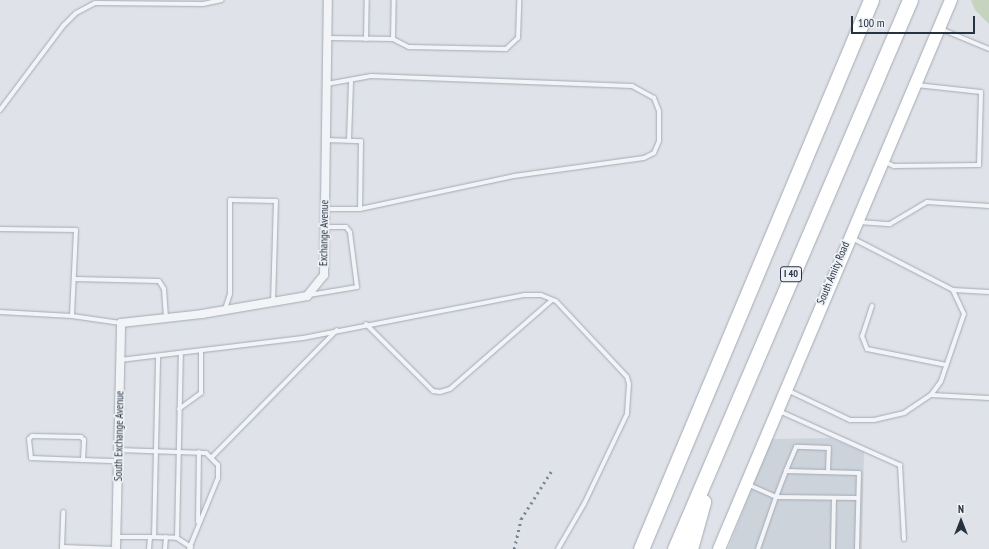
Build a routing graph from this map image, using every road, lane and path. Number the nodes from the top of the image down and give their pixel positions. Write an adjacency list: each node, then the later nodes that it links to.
1 (222, 0): 17 (lane)
2 (328, 0): 10 (street, Exchange Avenue)
3 (367, 0): 11 (lane)
4 (394, 0): 12 (lane)
5 (871, 0): 79 (highway)
6 (910, 0): 52 (highway, I 40)
7 (951, 0): 9 (main road, South Amity Road)
8 (519, 1): 12 (lane)
9 (940, 29): 13 (lane); 16 (main road, South Amity Road)
10 (328, 38): 11 (lane); 15 (street, Exchange Avenue)
11 (366, 39): 12 (lane)
12 (393, 39)
13 (989, 49)
14 (351, 82): 15 (lane); 19 (lane); 23 (lane)
15 (327, 84): 18 (street, Exchange Avenue)
16 (914, 84): 20 (main road, South Amity Road); 20 (lane)
17 (0, 110)
18 (326, 140): 19 (lane); 22 (street, Exchange Avenue)
19 (349, 140): 23 (lane)
20 (881, 160): 24 (main road, South Amity Road)
21 (989, 206): 24 (lane)
22 (325, 209): 23 (lane); 25 (street, Exchange Avenue)
23 (360, 209)
24 (855, 220): 27 (main road, South Amity Road)
25 (324, 227): 31 (street, Exchange Avenue); 31 (lane)
26 (0, 229): 28 (lane)
27 (848, 235): 29 (lane); 47 (main road, South Amity Road)
28 (74, 279): 37 (lane); 38 (lane)
29 (953, 290): 30 (lane); 46 (lane)
30 (989, 292)
31 (306, 296): 33 (street)
32 (552, 300): 40 (lane); 40 (lane); 78 (lane)
33 (273, 302): 35 (street); 35 (lane)
34 (872, 306): 46 (lane)
35 (225, 310): 37 (street)
36 (0, 312): 38 (lane)
37 (166, 315): 39 (street)
38 (72, 316): 39 (lane)
39 (121, 323): 45 (street, South Exchange Avenue)
40 (366, 324): 41 (lane)
41 (338, 330): 42 (lane); 57 (lane)
42 (201, 352): 43 (lane); 50 (lane)
43 (181, 354): 44 (lane); 50 (lane)
44 (158, 356): 45 (lane); 54 (lane)
45 (120, 360): 53 (street, South Exchange Avenue)
46 (946, 365): 48 (lane)
47 (785, 388): 48 (lane); 51 (main road, South Amity Road)
48 (931, 395): 49 (lane)
49 (989, 398)
50 (180, 409): 55 (lane)
51 (775, 409): 62 (main road, South Amity Road); 72 (lane)
52 (719, 440): 80 (highway, I 40); 81 (highway)
53 (118, 450): 54 (lane); 59 (street, South Exchange Avenue)
54 (156, 450): 55 (lane); 69 (lane)
55 (178, 452): 56 (lane); 71 (lane)
56 (199, 452): 57 (lane); 67 (lane)
57 (212, 457): 67 (lane)
58 (84, 460): 58 (lane); 59 (lane)
59 (118, 461): 68 (street, South Exchange Avenue)
60 (786, 471): 61 (lane); 61 (lane); 63 (lane)
61 (828, 472): 65 (lane)
62 (745, 484): 63 (lane); 82 (main road, South Amity Road)
63 (776, 497): 64 (lane); 83 (lane)
64 (834, 498): 65 (lane); 84 (lane)
65 (858, 498): 85 (lane)
66 (63, 512): 73 (lane)
67 (198, 524): 74 (lane)
68 (117, 537): 69 (lane); 75 (street, South Exchange Avenue)
69 (152, 537): 70 (lane); 76 (lane)
70 (166, 537): 71 (lane); 77 (lane)
71 (177, 538): 74 (lane)
72 (904, 538)
73 (62, 548): 75 (lane)
74 (190, 548)
75 (116, 549)
76 (149, 549)
77 (166, 549)
78 (558, 549)
79 (641, 549)
80 (675, 549)
81 (690, 549)
82 (719, 549)
83 (758, 549)
84 (833, 549)
85 (857, 549)

